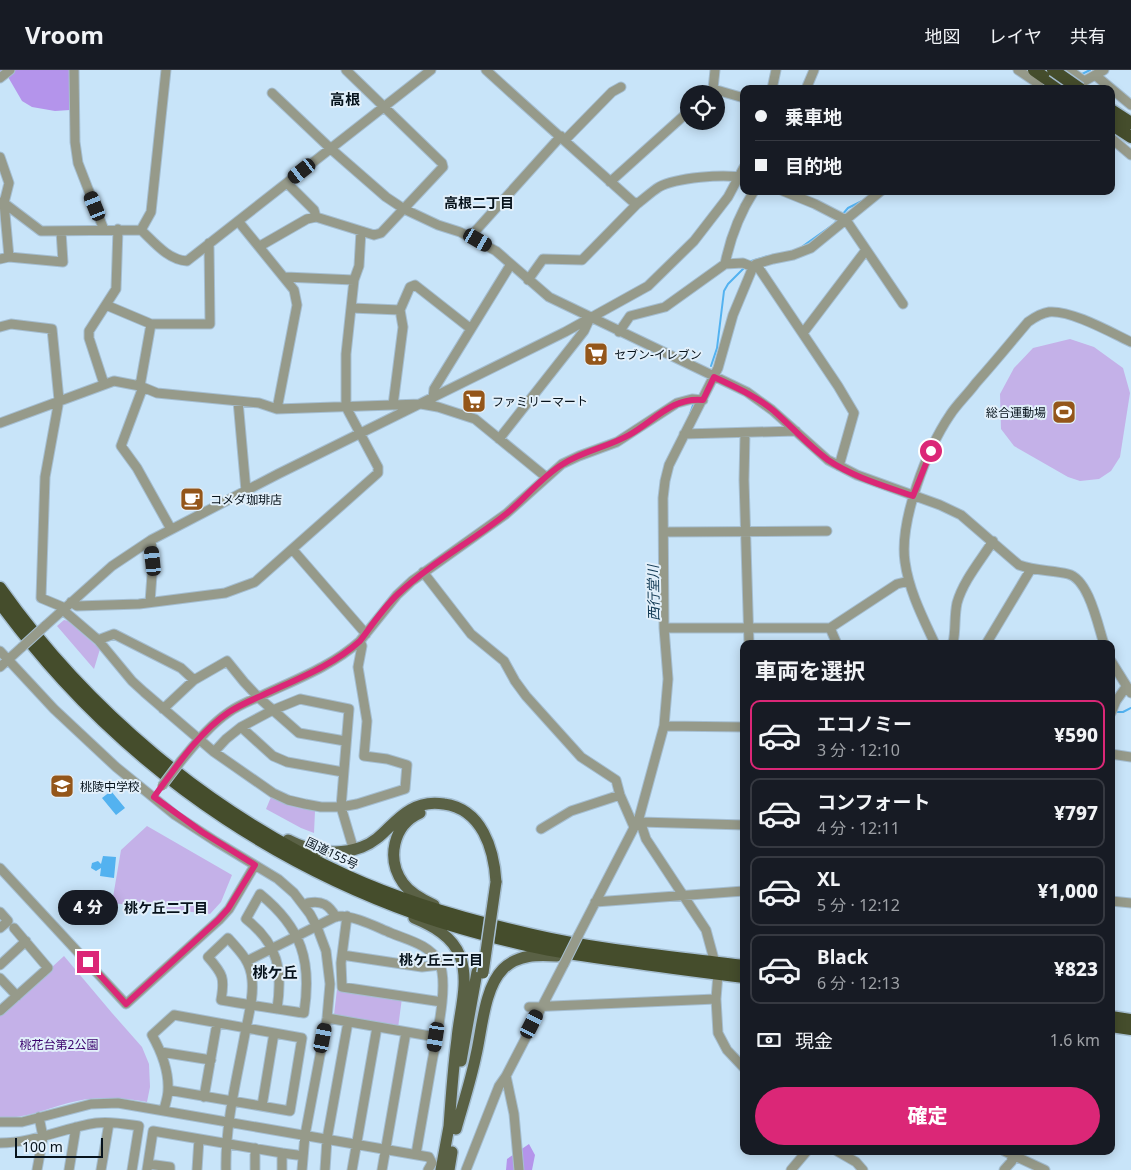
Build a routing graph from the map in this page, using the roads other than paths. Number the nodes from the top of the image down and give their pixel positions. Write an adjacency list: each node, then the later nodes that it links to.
1 (10, 70): 16 (street)
2 (74, 70): 55 (street)
3 (166, 70): 57 (street)
4 (346, 70): 30 (street)
5 (431, 70): 30 (street)
6 (501, 70): 14 (street)
7 (715, 70): 18 (street)
8 (776, 70): 19 (street)
9 (814, 70): 20 (street)
10 (1018, 70): 21 (street)
11 (1034, 70): 22 (highway)
12 (1053, 70): 17 (highway, bridge)
13 (1104, 70): 15 (street)
14 (489, 73): 36 (street)
15 (1095, 75): 17 (street); 23 (street)
16 (0, 78)
17 (1078, 79)
18 (712, 85)
19 (773, 85)
20 (808, 85)
21 (1038, 85)
22 (1055, 85)
23 (1107, 85)
24 (621, 87): 36 (street)
25 (1115, 92): 29 (street)
26 (272, 93): 38 (street)
27 (725, 95): 28 (street)
28 (740, 97)
29 (1131, 105)
30 (384, 107): 38 (street); 50 (street)
31 (1115, 113): 33 (highway)
32 (680, 119): 43 (street)
33 (1131, 123)
34 (1115, 127): 35 (highway)
35 (1131, 137)
36 (563, 138): 43 (street); 59 (street)
37 (1115, 141): 39 (street)
38 (331, 149): 44 (street); 50 (street)
39 (1131, 155)
40 (0, 157): 48 (street)
41 (740, 177): 49 (street)
42 (740, 178): 74 (street)
43 (610, 182): 49 (street)
44 (287, 183): 51 (street); 53 (street)
45 (752, 195): 65 (street)
46 (793, 195): 52 (street)
47 (875, 195): 52 (street)
48 (2, 202): 54 (street); 63 (street)
49 (637, 204): 69 (street)
50 (404, 210): 58 (street); 59 (street)
51 (316, 217): 58 (street); 61 (street)
52 (842, 218): 62 (street); 66 (street)
53 (238, 221): 60 (street); 61 (street)
54 (61, 230): 55 (street); 63 (street)
55 (104, 230): 56 (street)
56 (118, 230): 57 (street); 71 (street)
57 (141, 230): 60 (street)
58 (361, 231): 68 (street)
59 (470, 237): 64 (street)
60 (209, 243): 75 (street)
61 (260, 246): 67 (street)
62 (866, 250): 70 (street); 79 (street)
63 (5, 258)
64 (511, 264): 69 (street); 77 (street)
65 (725, 264): 66 (street); 78 (street)
66 (754, 266): 79 (street); 81 (street)
67 (285, 277): 68 (street); 91 (street)
68 (354, 280): 72 (street)
69 (528, 280): 74 (street)
70 (903, 304)
71 (106, 305): 75 (street); 82 (street)
72 (351, 308): 73 (street); 90 (street)
73 (400, 310): 77 (street); 89 (street)
74 (590, 318): 78 (street); 84 (street); 97 (street)
75 (151, 324): 83 (street)
76 (0, 327): 86 (street)
77 (471, 329): 84 (street)
78 (619, 332): 81 (street)
79 (803, 333): 98 (street)
80 (1131, 342): 101 (street)
81 (714, 377): 85 (street); 93 (street)
82 (104, 384): 83 (street); 86 (street)
83 (141, 387): 87 (street); 102 (street)
84 (433, 398): 88 (street)
85 (697, 399): 96 (street); 99 (street)
86 (59, 400): 92 (street); 115 (street)
87 (238, 401): 91 (street); 100 (street)
88 (421, 404): 89 (street); 95 (street); 97 (street)
89 (393, 405): 90 (street)
90 (346, 406): 91 (street); 95 (street)
91 (277, 409)
92 (0, 424)
93 (796, 430): 94 (street); 98 (street)
94 (745, 433): 96 (street); 105 (street)
95 (361, 434): 100 (street); 108 (street)
96 (684, 434): 104 (street)
97 (499, 439): 99 (street)
98 (839, 466): 101 (street)
99 (546, 477): 110 (street)
100 (246, 491): 102 (street)
101 (913, 496): 107 (street); 111 (street)
102 (171, 530): 106 (street)
103 (827, 531): 105 (street)
104 (664, 532): 105 (street); 116 (street)
105 (747, 532): 118 (street)
106 (151, 540): 113 (street); 115 (street)
107 (993, 541): 109 (street); 124 (street)
108 (293, 550): 113 (street); 119 (street)
109 (1031, 569): 125 (street); 126 (street)
110 (423, 572): 119 (street); 145 (street)
111 (909, 582): 117 (street); 123 (street)
112 (0, 588): 147 (highway, 国道155号)
113 (150, 602): 115 (street)
114 (0, 604): 158 (highway, 国道155号)
115 (66, 607): 120 (street); 128 (street, bridge)
116 (664, 628): 118 (street); 136 (street)
117 (830, 628): 118 (street); 122 (street)
118 (749, 629): 121 (street)
119 (363, 638): 132 (street); 148 (street)
120 (98, 640): 130 (street); 134 (street)
121 (749, 640)
122 (835, 640)
123 (934, 640)
124 (954, 640)
125 (988, 640)
126 (1103, 640)
127 (0, 651): 128 (street)
128 (4, 664): 146 (street)
129 (1115, 668): 131 (street)
130 (194, 680): 132 (street); 134 (street)
131 (1128, 690): 133 (street)
132 (258, 697): 135 (street); 139 (street)
133 (1115, 703)
134 (164, 709): 139 (street)
135 (273, 710): 137 (street); 140 (street); 140 (street)
136 (664, 726): 138 (street); 149 (street)
137 (240, 727): 141 (street); 144 (street)
138 (740, 728)
139 (199, 739): 141 (street); 146 (street, bridge)
140 (345, 741): 144 (street)
141 (214, 752): 148 (street)
142 (1115, 755): 143 (street)
143 (1131, 757)
144 (343, 772): 148 (street)
145 (620, 795): 149 (street); 151 (street)
146 (154, 797): 153 (street)
147 (210, 797): 155 (main road); 166 (highway, 国道155号)
148 (341, 807): 152 (street)
149 (638, 822): 150 (street); 157 (street); 160 (street)
150 (740, 825)
151 (541, 829)
152 (352, 844)
153 (255, 865): 154 (street); 167 (street)
154 (0, 868)
155 (494, 882): 166 (main road); 216 (main road)
156 (740, 891): 157 (street)
157 (685, 895): 160 (street); 179 (street)
158 (374, 897): 175 (highway, 国道155号); 216 (main road)
159 (1115, 901): 162 (street)
160 (595, 902): 187 (street, bridge)
161 (308, 903): 165 (street)
162 (1131, 903)
163 (0, 912): 168 (street)
164 (347, 916): 165 (street); 173 (street); 176 (street)
165 (336, 917): 167 (street)
166 (459, 917): 179 (highway, 国道155号)
167 (317, 926): 170 (street); 190 (street)
168 (0, 928)
169 (14, 928): 171 (street)
170 (296, 936): 172 (street); 172 (street); 188 (street)
171 (26, 941): 177 (street); 182 (street)
172 (272, 948): 174 (street); 188 (street)
173 (342, 955): 176 (street); 184 (street)
174 (247, 960): 185 (street); 185 (street)
175 (636, 963): 179 (highway, 国道155号); 216 (main road)
176 (440, 964): 184 (street)
177 (0, 965)
178 (740, 966): 179 (highway, 国道155号)
179 (716, 968): 180 (highway, 国道155号); 183 (street)
180 (740, 976)
181 (0, 978): 182 (street)
182 (16, 996): 189 (street)
183 (716, 999): 187 (street); 204 (street)
184 (442, 1002): 201 (street)
185 (250, 1005): 188 (street); 197 (street)
186 (529, 1007): 187 (street)
187 (541, 1007): 205 (street)
188 (277, 1009)
189 (0, 1011)
190 (327, 1018): 193 (street); 217 (street)
191 (1115, 1018): 192 (highway)
192 (1131, 1020)
193 (348, 1022): 195 (street); 220 (street)
194 (217, 1023): 197 (street); 202 (street); 203 (street)
195 (377, 1027): 199 (street); 223 (street)
196 (1115, 1027): 198 (highway)
197 (246, 1028): 200 (street); 208 (street)
198 (1131, 1029)
199 (406, 1032): 201 (street); 225 (street)
200 (274, 1033): 209 (street); 209 (street)
201 (436, 1037): 227 (street)
202 (161, 1052): 203 (street); 206 (street)
203 (211, 1060): 207 (street)
204 (740, 1064)
205 (506, 1076): 250 (street); 251 (street)
206 (168, 1090): 207 (street); 210 (street)
207 (204, 1096): 208 (street)
208 (233, 1101): 209 (street); 212 (street)
209 (262, 1106)
210 (164, 1110): 211 (street); 212 (street)
211 (39, 1117): 213 (street); 218 (street)
212 (229, 1121): 217 (street); 222 (street)
213 (0, 1122)
214 (109, 1122): 215 (street); 236 (street); 237 (street)
215 (76, 1128): 218 (street); 235 (street)
216 (453, 1128): 248 (main road); 249 (main road)
217 (305, 1135): 220 (street); 243 (street)
218 (43, 1137): 221 (street); 234 (street)
219 (199, 1139): 222 (street); 233 (street); 239 (street)
220 (327, 1139): 223 (street); 244 (street)
221 (0, 1143)
222 (225, 1143): 224 (street); 240 (street)
223 (357, 1144): 225 (street); 245 (street)
224 (255, 1148): 226 (street); 241 (street)
225 (386, 1149): 227 (street); 246 (street)
226 (282, 1153): 228 (street); 242 (street)
227 (416, 1154): 247 (street)
228 (297, 1155)
229 (804, 1155): 252 (street)
230 (844, 1155): 253 (street)
231 (1010, 1155): 254 (street)
232 (1015, 1155): 255 (street)
233 (148, 1167): 238 (street)
234 (37, 1170)
235 (69, 1170)
236 (101, 1170)
237 (132, 1170)
238 (170, 1170)
239 (197, 1170)
240 (226, 1170)
241 (254, 1170)
242 (282, 1170)
243 (302, 1170)
244 (325, 1170)
245 (352, 1170)
246 (382, 1170)
247 (428, 1170)
248 (440, 1170)
249 (449, 1170)
250 (466, 1170)
251 (519, 1170)
252 (791, 1170)
253 (863, 1170)
254 (1004, 1170)
255 (1044, 1170)

